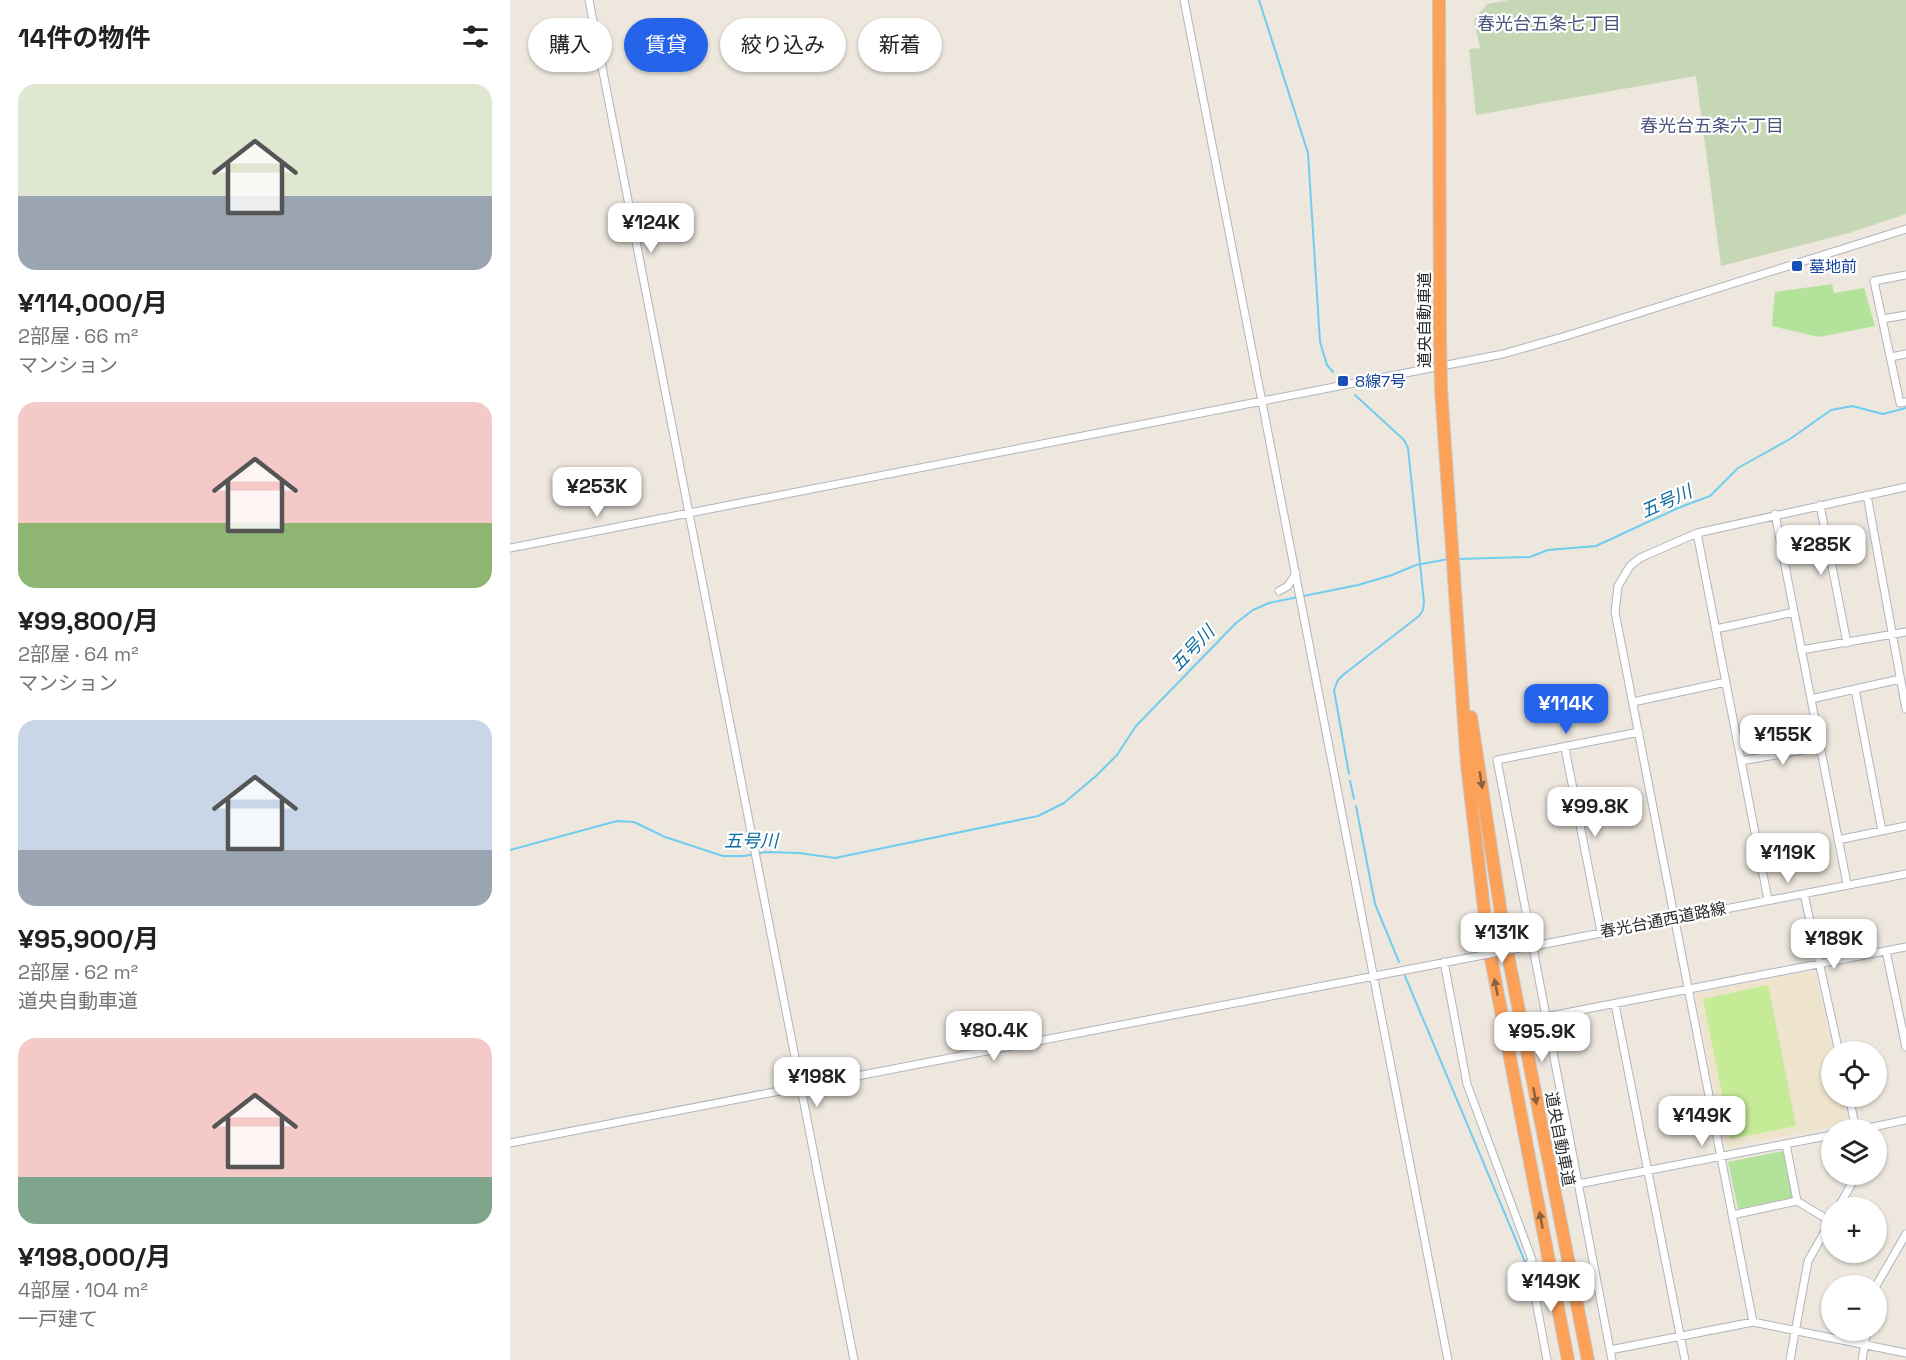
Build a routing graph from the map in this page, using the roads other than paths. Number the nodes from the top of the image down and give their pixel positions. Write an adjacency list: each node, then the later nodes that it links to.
1 (589, 0): 15 (street)
2 (1184, 0): 10 (street)
3 (1439, 0): 25 (highway, 道央自動車道, bridge)
4 (1906, 230): 10 (street)
5 (1906, 275): 7 (street)
6 (1906, 315): 7 (street)
7 (1882, 319): 9 (street)
8 (1906, 354): 9 (street)
9 (1891, 357): 11 (street)
10 (1262, 400): 15 (street); 19 (street)
11 (1906, 402)
12 (1906, 487): 13 (street)
13 (1867, 495): 14 (street); 24 (street)
14 (1820, 505): 16 (street); 26 (street)
15 (689, 513): 18 (street); 58 (street)
16 (1775, 514): 17 (street); 21 (street)
17 (1697, 533): 22 (street); 32 (street)
18 (510, 548)
19 (1296, 573): 20 (street); 52 (street)
20 (1279, 591)
21 (1794, 612): 22 (street); 27 (street)
22 (1716, 629): 29 (street)
23 (1906, 632): 24 (street)
24 (1892, 634): 26 (street); 28 (street)
25 (1459, 639): 83 (highway, 道央自動車道, one-way to 25); 84 (highway, 道央自動車道, one-way to 84)
26 (1847, 643): 27 (street)
27 (1801, 650): 31 (street)
28 (1900, 679): 30 (street); 33 (street)
29 (1726, 682): 32 (street); 37 (street)
30 (1855, 689): 31 (street); 39 (street)
31 (1811, 699): 35 (street)
32 (1633, 702): 34 (street)
33 (1906, 709)
34 (1639, 732): 36 (street); 45 (street)
35 (1820, 747): 37 (street); 40 (street)
36 (1565, 748): 46 (street); 47 (street)
37 (1741, 761): 44 (street)
38 (1906, 825): 39 (street)
39 (1882, 831): 40 (street)
40 (1838, 840): 42 (street)
41 (1906, 873): 42 (street, 春光台通西道路線)
42 (1847, 884): 43 (street, 春光台通西道路線)
43 (1804, 894): 44 (street, 春光台通西道路線); 51 (street)
44 (1768, 900): 45 (street, 春光台通西道路線)
45 (1674, 918): 46 (street, 春光台通西道路線); 53 (street)
46 (1601, 932): 47 (street, 春光台通西道路線)
47 (1529, 946): 50 (street, 春光台通西道路線, bridge); 55 (street)
48 (1906, 947): 49 (street)
49 (1886, 951): 51 (street); 57 (street)
50 (1444, 962): 52 (street, 春光台通西道路線); 82 (street)
51 (1820, 963): 53 (street); 56 (street)
52 (1374, 975): 58 (street, 春光台通西道路線); 81 (street)
53 (1688, 990): 54 (street); 64 (street)
54 (1615, 1004): 55 (street); 65 (street)
55 (1545, 1017): 66 (street)
56 (1837, 1041)
57 (1906, 1047)
58 (801, 1088): 62 (street, 春光台通西道路線); 80 (street)
59 (1906, 1120): 60 (street)
60 (1887, 1124)
61 (1821, 1137): 63 (street)
62 (510, 1143)
63 (1786, 1144): 64 (street); 67 (street)
64 (1721, 1156): 65 (street); 69 (street)
65 (1648, 1170): 66 (street); 75 (street)
66 (1578, 1184): 78 (street)
67 (1797, 1201): 68 (street); 69 (street)
68 (1821, 1214)
69 (1732, 1215): 73 (street)
70 (1906, 1234): 72 (street)
71 (1821, 1238): 74 (street)
72 (1882, 1275)
73 (1753, 1322): 74 (street); 75 (street)
74 (1795, 1331): 77 (street); 87 (street)
75 (1680, 1336): 78 (street); 86 (street)
76 (1866, 1341): 77 (street)
77 (1865, 1345): 79 (street); 88 (street)
78 (1610, 1350): 85 (street)
79 (1906, 1353)
80 (854, 1360)
81 (1448, 1360)
82 (1547, 1360)
83 (1568, 1360)
84 (1588, 1360)
85 (1612, 1360)
86 (1685, 1360)
87 (1790, 1360)
88 (1862, 1360)

